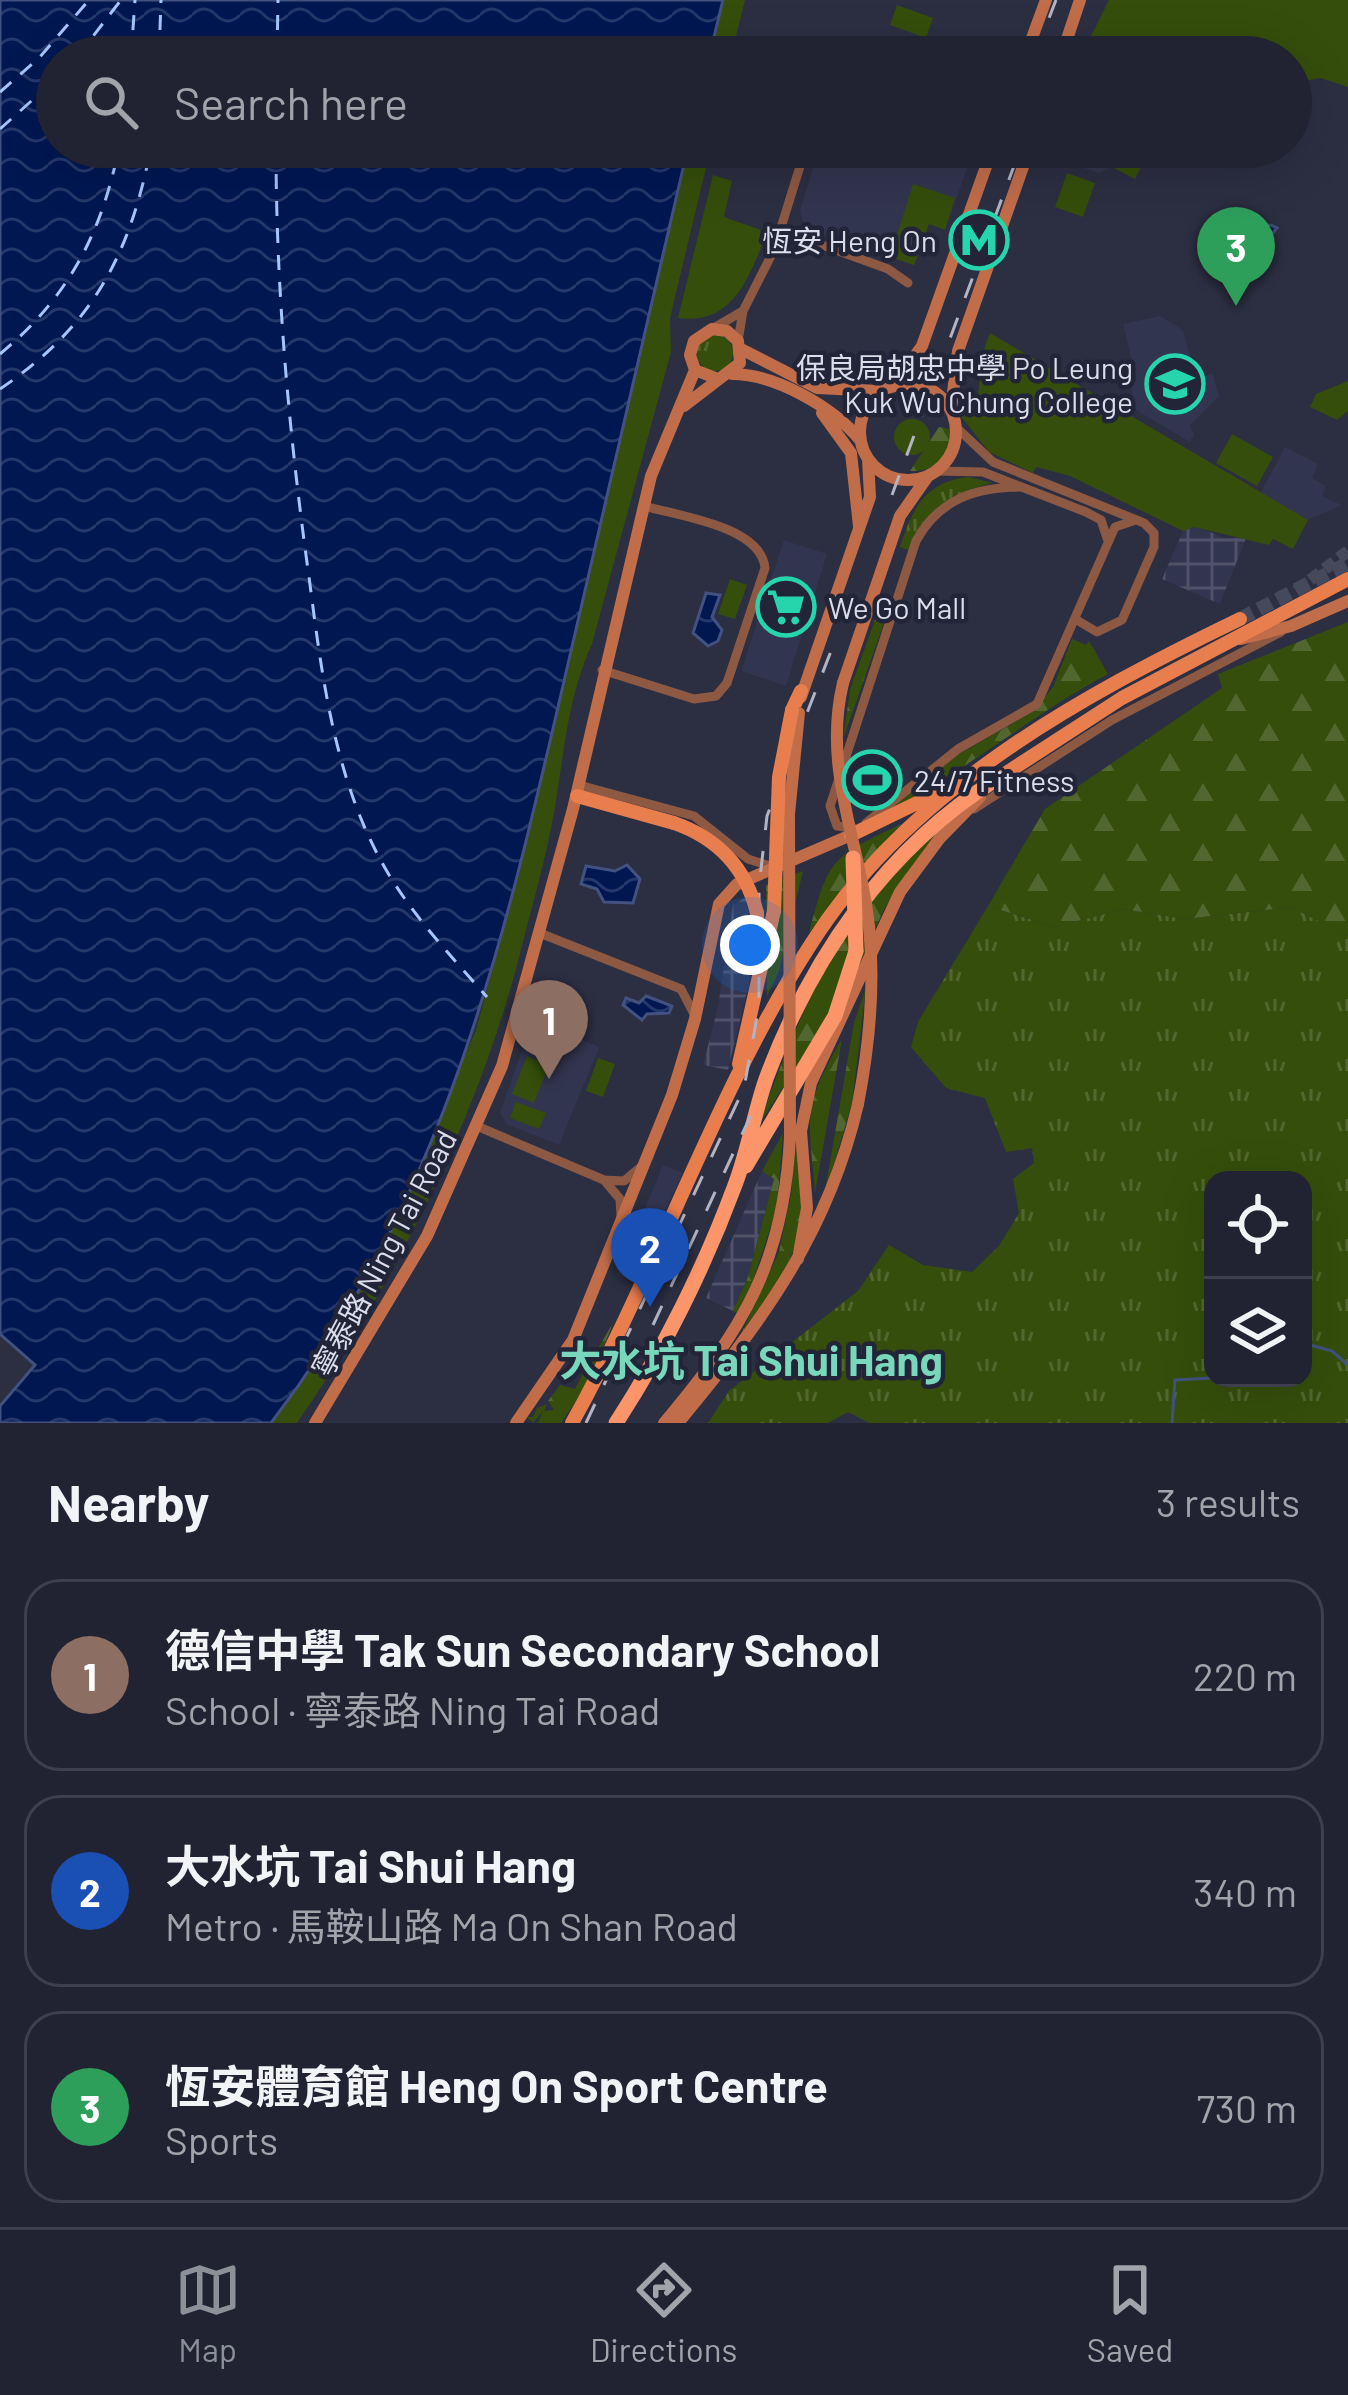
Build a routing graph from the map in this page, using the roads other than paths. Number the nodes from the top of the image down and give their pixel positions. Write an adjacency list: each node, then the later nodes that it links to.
1 (1046, 0): 3 (main road)
2 (1079, 0): 4 (main road)
3 (1033, 36)
4 (1068, 36)
5 (800, 168): 8 (street)
6 (986, 168): 15 (main road)
7 (1023, 168): 17 (main road)
8 (781, 230): 9 (street); 10 (street)
9 (908, 283)
10 (743, 311): 11 (street); 12 (street)
11 (712, 329): 12 (main road); 13 (main road)
12 (739, 345): 14 (main road); 15 (main road)
13 (695, 370): 14 (main road); 18 (main road, 寧泰路 Ning Tai Road)
14 (724, 377): 16 (main road); 18 (main road, 寧泰路 Ning Tai Road)
15 (888, 389): 17 (main road); 20 (main road)
16 (809, 400): 20 (main road); 26 (main road)
17 (952, 410): 19 (main road)
18 (678, 414): 24 (main road, 寧泰路 Ning Tai Road)
19 (956, 427): 22 (main road); 25 (street)
20 (861, 441): 21 (main road)
21 (868, 458): 22 (main road); 26 (main road)
22 (932, 473): 23 (street); 41 (main road, bridge)
23 (1022, 487): 27 (street); 40 (street)
24 (644, 506): 34 (main road, 寧泰路 Ning Tai Road); 34 (street)
25 (1136, 520): 27 (street); 30 (street)
26 (860, 527): 35 (main road)
27 (1107, 546): 30 (street)
28 (1348, 579): 33 (main road)
29 (1348, 601): 32 (main road)
30 (1075, 619): 40 (street)
31 (1240, 619): 37 (main road)
32 (1292, 626): 33 (main road); 39 (street)
33 (1240, 639): 37 (main road)
34 (605, 671): 38 (main road, 寧泰路 Ning Tai Road)
35 (801, 691): 36 (main road)
36 (796, 712): 44 (main road, bridge); 55 (main road, bridge)
37 (990, 774): 39 (main road); 40 (main road); 47 (main road); 52 (highway)
38 (578, 790): 42 (street); 43 (main road, 寧泰路 Ning Tai Road); 44 (main road, bridge)
39 (950, 827): 46 (main road)
40 (856, 831): 42 (main road)
41 (853, 858): 48 (highway, bridge); 54 (main road, bridge)
42 (773, 867): 45 (main road)
43 (542, 934): 45 (street); 49 (main road, 寧泰路 Ning Tai Road)
44 (760, 964): 47 (main road)
45 (695, 1019): 50 (main road)
46 (826, 1052): 48 (highway); 54 (main road)
47 (735, 1082): 58 (main road)
48 (797, 1082): 52 (highway)
49 (478, 1127): 51 (street); 56 (main road, 寧泰路 Ning Tai Road)
50 (642, 1166): 51 (street); 53 (main road)
51 (604, 1180): 53 (street)
52 (736, 1182): 59 (highway)
53 (621, 1216): 57 (main road)
54 (798, 1259): 55 (main road)
55 (712, 1375): 60 (main road); 61 (main road)
56 (315, 1423)
57 (516, 1423)
58 (572, 1423)
59 (616, 1423)
60 (664, 1423)
61 (678, 1423)

